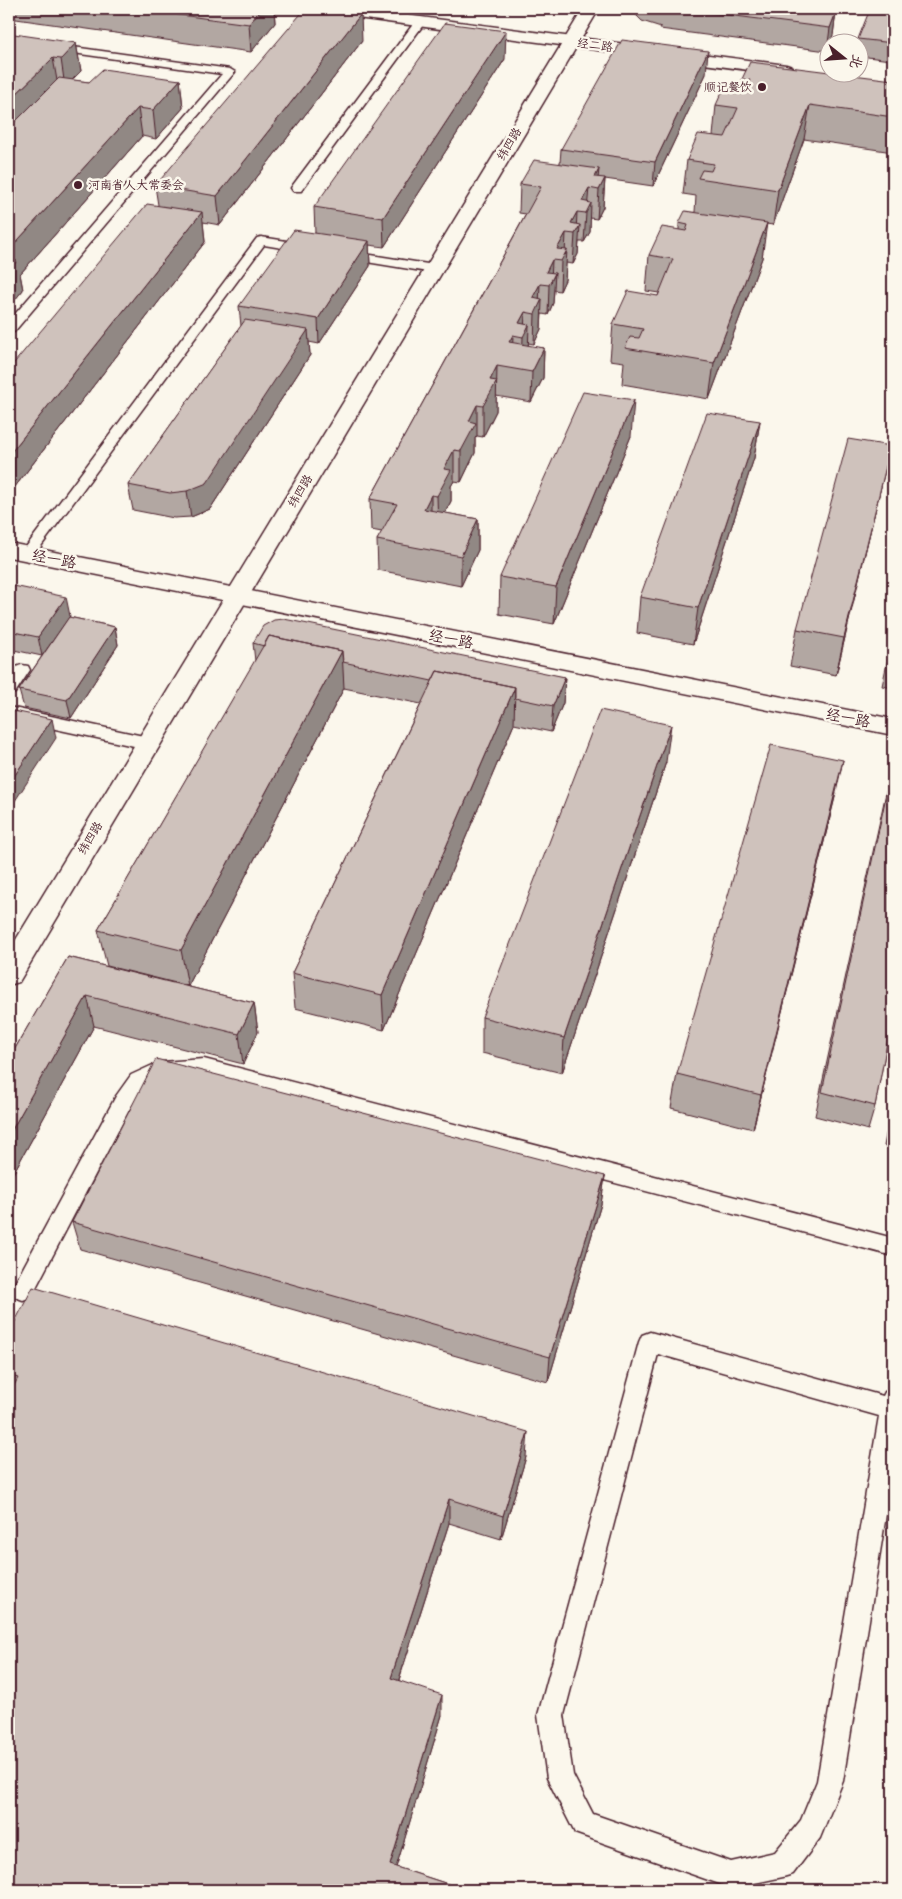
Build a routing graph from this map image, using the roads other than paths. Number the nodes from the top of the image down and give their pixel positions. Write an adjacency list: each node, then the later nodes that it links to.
1 (327, 9): 3 (street, 经二路)
2 (590, 9): 6 (street, 纬四路)
3 (404, 14): 4 (street, 经二路)
4 (421, 21): 6 (street, 经二路); 8 (lane)
5 (9, 41): 10 (lane)
6 (571, 41): 7 (street, 经二路); 9 (street, 纬四路)
7 (805, 72)
8 (297, 188)
9 (434, 269): 11 (lane); 12 (street, 纬四路)
10 (9, 329)
11 (18, 552): 12 (street, 经一路)
12 (237, 596): 16 (street, 经一路); 17 (street, 纬四路)
13 (22, 670): 14 (lane)
14 (9, 689)
15 (9, 713): 17 (lane)
16 (893, 727)
17 (148, 743): 18 (street, 纬四路)
18 (9, 974)
19 (893, 1247): 20 (lane)
20 (23, 1290)
21 (893, 1406): 21 (lane)

